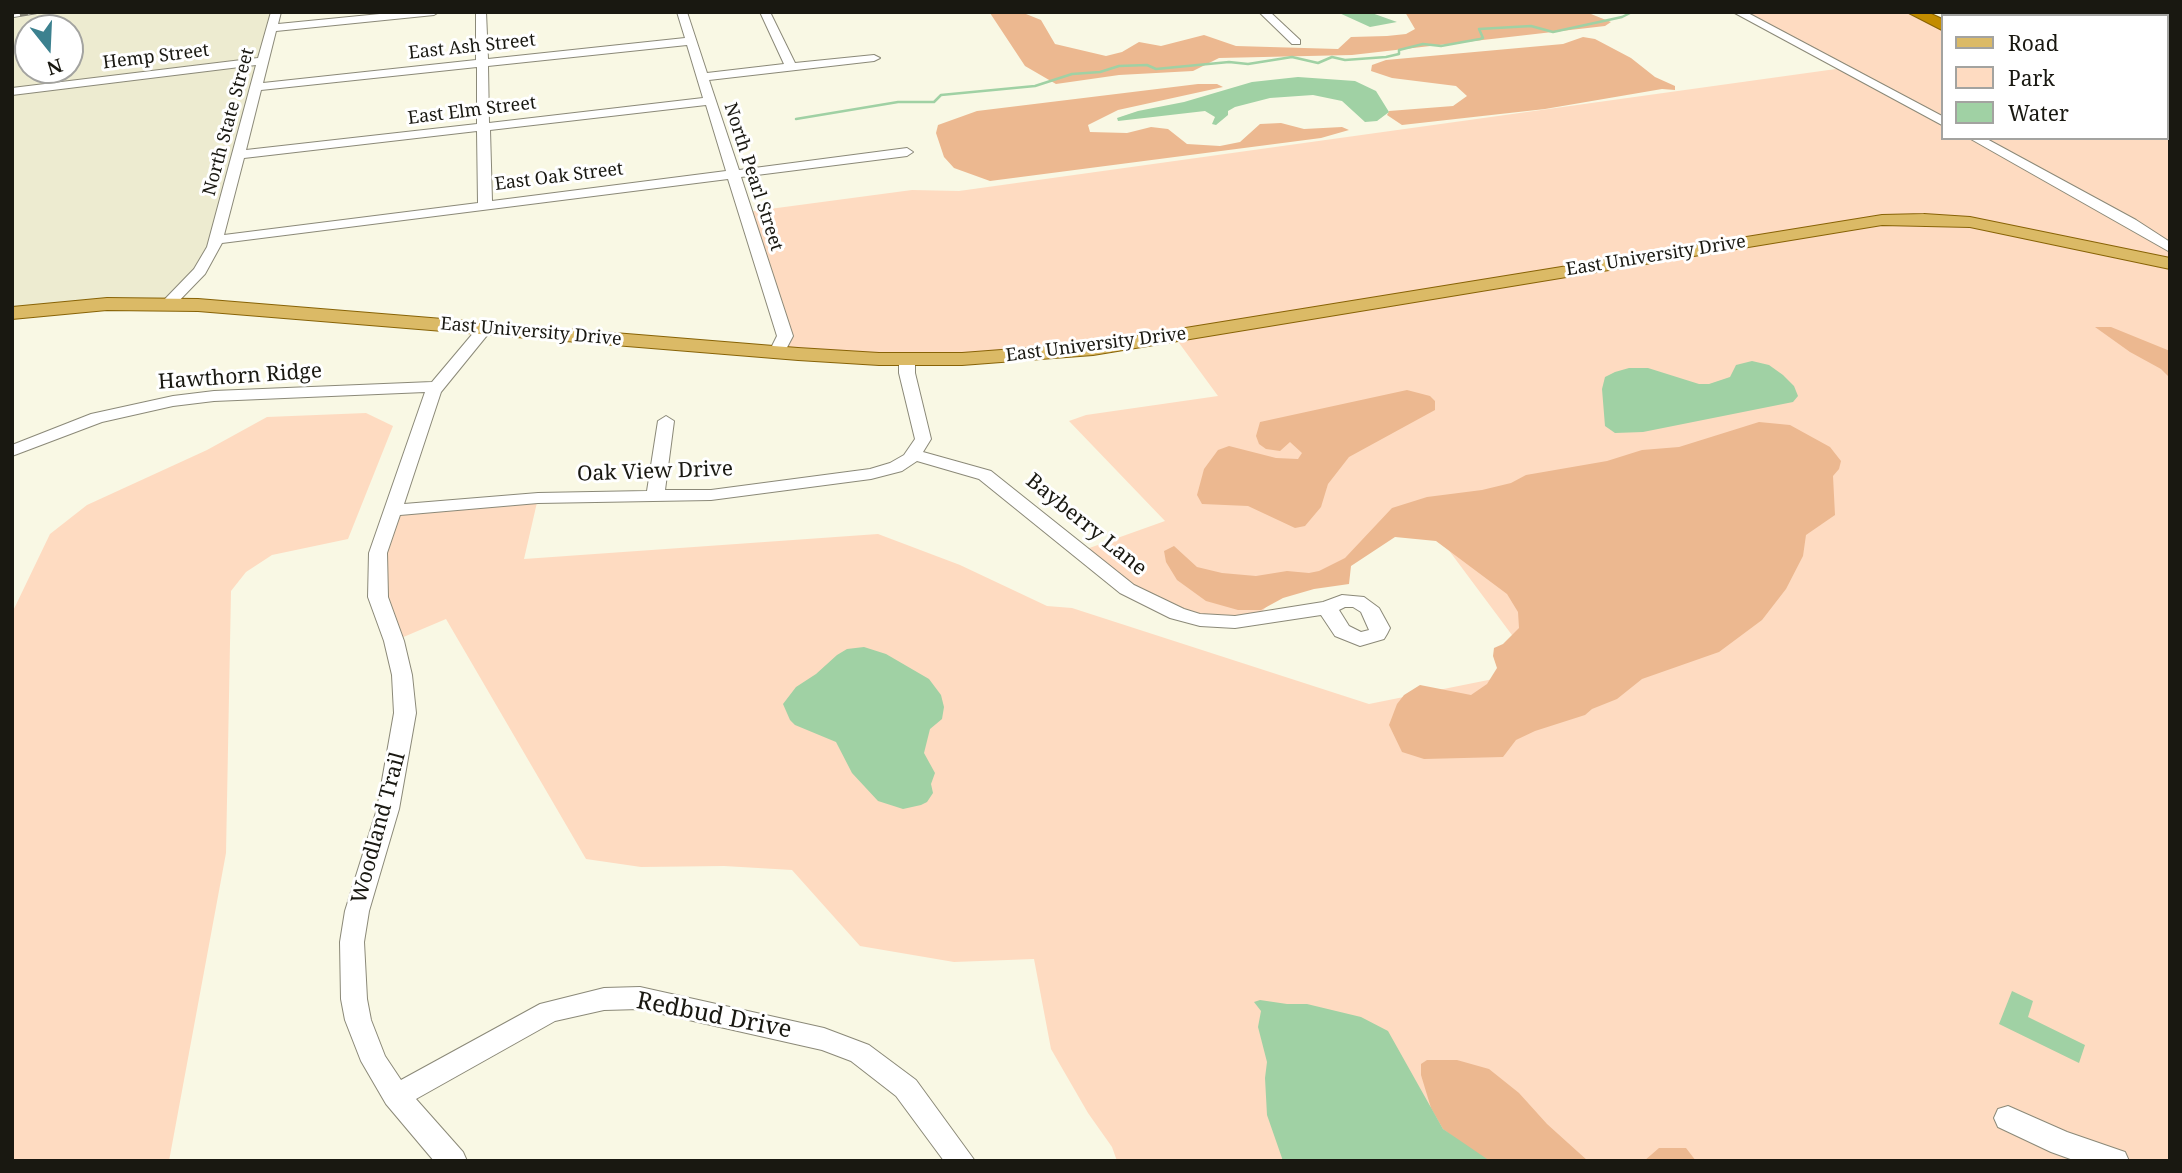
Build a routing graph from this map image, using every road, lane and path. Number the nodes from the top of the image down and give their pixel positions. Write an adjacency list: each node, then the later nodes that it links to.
1 (276, 12): 11 (street, North State Street)
2 (434, 12): 9 (street)
3 (481, 12): 16 (street)
4 (682, 12): 12 (street, North Pearl Street)
5 (765, 12): 17 (street)
6 (1264, 12): 13 (street)
7 (1739, 12): 22 (street)
8 (1914, 12): 10 (highway)
9 (387, 15): 11 (street)
10 (1940, 24)
11 (272, 29): 15 (street, North State Street)
12 (691, 41): 16 (street, East Ash Street); 18 (street, North Pearl Street)
13 (1296, 42)
14 (874, 58): 17 (street)
15 (262, 61): 19 (street, North State Street); 20 (street, Hemp Street)
16 (481, 63): 19 (street, East Ash Street); 23 (street)
17 (791, 67): 18 (street)
18 (701, 77): 21 (street, North Pearl Street)
19 (257, 87): 26 (street, North State Street)
20 (12, 92)
21 (709, 101): 23 (street, East Elm Street); 27 (street, North Pearl Street)
22 (1940, 120)
23 (482, 127): 26 (street, East Elm Street); 28 (street)
24 (1979, 140): 30 (street)
25 (907, 152): 27 (street, East Oak Street)
26 (239, 155): 29 (street, North State Street)
27 (732, 172): 28 (street, East Oak Street); 35 (street, North Pearl Street)
28 (485, 204): 29 (street, East Oak Street)
29 (216, 240): 32 (street, North State Street)
30 (2170, 248)
31 (2170, 264): 36 (main road, East University Drive)
32 (168, 304): 33 (main road, East University Drive); 34 (main road, East University Drive)
33 (12, 313)
34 (485, 328): 35 (main road, East University Drive); 37 (street, Woodland Trail)
35 (777, 352): 36 (main road, East University Drive)
36 (907, 359): 40 (street)
37 (436, 387): 39 (street, Hawthorn Ridge); 42 (street, Woodland Trail)
38 (666, 421): 41 (street)
39 (12, 451)
40 (915, 455): 41 (street, Oak View Drive); 43 (street, Bayberry Lane)
41 (655, 496): 42 (street, Oak View Drive)
42 (391, 510): 44 (street, Woodland Trail)
43 (1328, 608)
44 (396, 1096): 46 (street, Woodland Trail); 47 (street, Redbud Drive)
45 (2008, 1118): 48 (street)
46 (453, 1161)
47 (961, 1161)
48 (2115, 1161)

